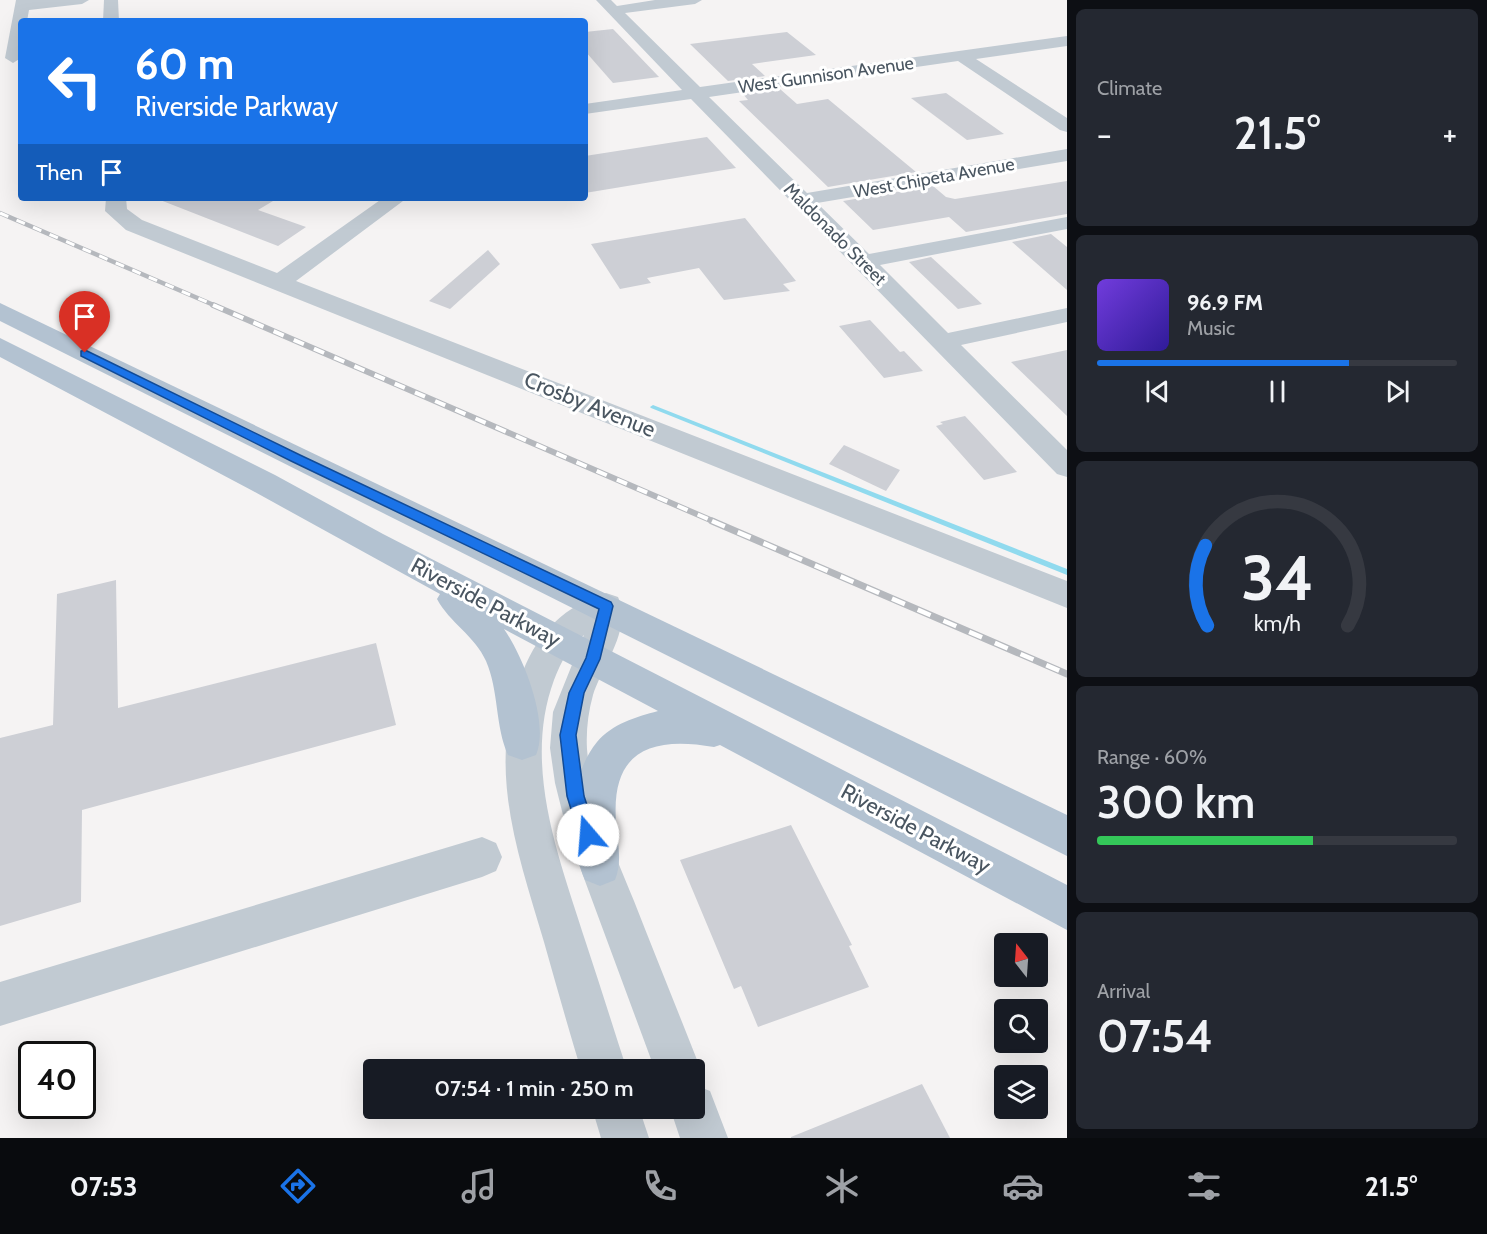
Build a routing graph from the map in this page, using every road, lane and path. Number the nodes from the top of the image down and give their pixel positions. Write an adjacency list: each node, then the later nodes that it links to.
1 (82, 0): 5 (street)
2 (111, 0): 8 (street)
3 (603, 0): 6 (street, Maldonado Street)
4 (695, 0): 6 (street)
5 (24, 2): 7 (street)
6 (615, 12): 13 (street, Maldonado Street)
7 (20, 18)
8 (111, 18)
9 (18, 28): 12 (street)
10 (1067, 41): 11 (street, West Gunnison Avenue)
11 (961, 56): 13 (street, West Gunnison Avenue); 15 (street)
12 (11, 58)
13 (694, 93): 14 (street, West Gunnison Avenue); 17 (street, Maldonado Street)
14 (588, 109)
15 (1067, 126)
16 (1067, 155): 17 (street, West Chipeta Avenue)
17 (801, 200): 21 (street, Maldonado Street)
18 (393, 201): 22 (street)
19 (116, 205): 22 (street, Crosby Avenue)
20 (1067, 223): 21 (street)
21 (862, 262): 25 (street, Maldonado Street)
22 (280, 282): 30 (street, Crosby Avenue)
23 (0, 311): 31 (main road, Riverside Parkway)
24 (1067, 315): 25 (street)
25 (945, 341): 27 (street, Maldonado Street)
26 (0, 346): 29 (main road, Riverside Parkway)
27 (1054, 438): 28 (street, Maldonado Street)
28 (1067, 467)
29 (411, 563): 32 (main road, Riverside Parkway); 35 (main road)
30 (1067, 595)
31 (606, 606): 32 (street); 33 (street); 36 (main road, Riverside Parkway)
32 (557, 639): 33 (main road, Riverside Parkway); 35 (street)
33 (593, 659): 34 (main road, Riverside Parkway); 38 (street)
34 (739, 735): 38 (main road); 39 (main road, Riverside Parkway)
35 (522, 743): 41 (street)
36 (1067, 836)
37 (482, 857): 40 (street)
38 (600, 865): 42 (street)
39 (1067, 908)
40 (0, 1004)
41 (601, 1059)
42 (674, 1059)
43 (619, 1119): 45 (street)
44 (697, 1119): 46 (street)
45 (625, 1138)
46 (704, 1138)

